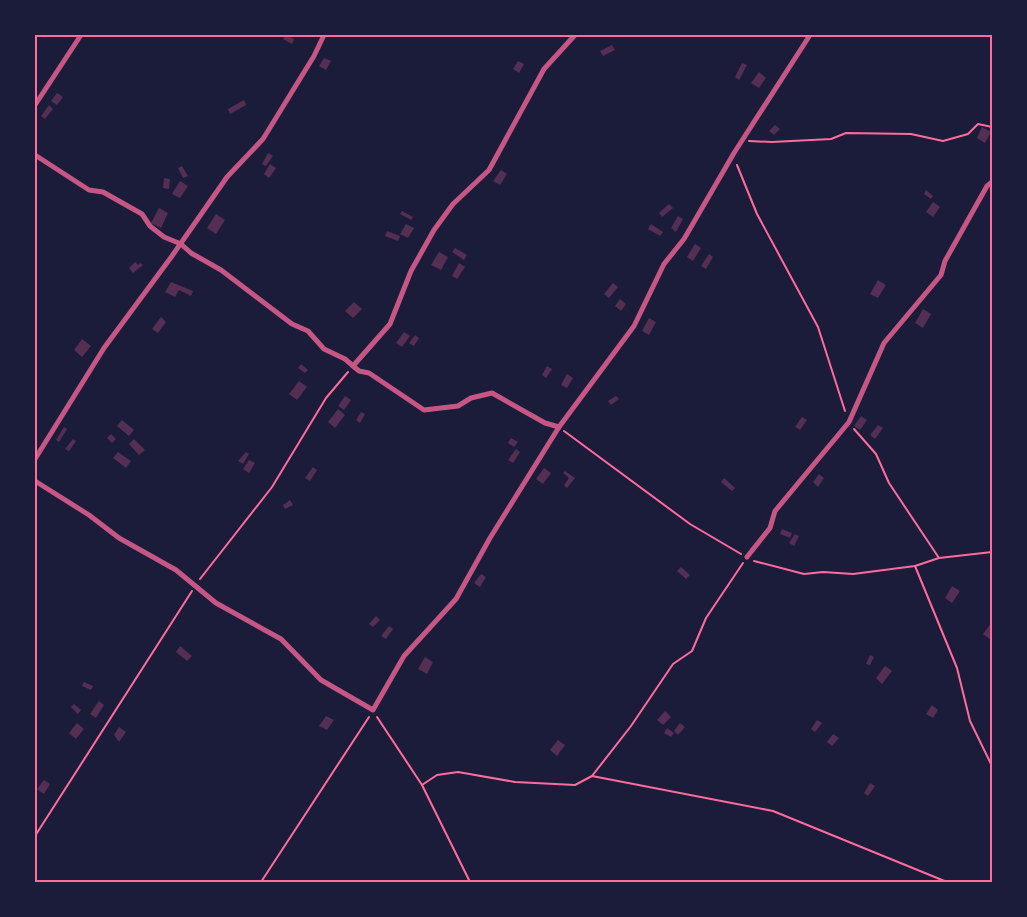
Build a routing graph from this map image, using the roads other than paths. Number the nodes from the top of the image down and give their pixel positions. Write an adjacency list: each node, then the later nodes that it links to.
1 (81, 35): 5 (street)
2 (324, 35): 8 (street)
3 (575, 35): 9 (street)
4 (810, 35): 10 (street)
5 (35, 105)
6 (35, 154): 8 (street)
7 (992, 182): 13 (street)
8 (181, 244): 9 (street); 11 (street)
9 (353, 366): 10 (street)
10 (559, 427): 12 (street)
11 (35, 459)
12 (35, 481)
13 (747, 558)

